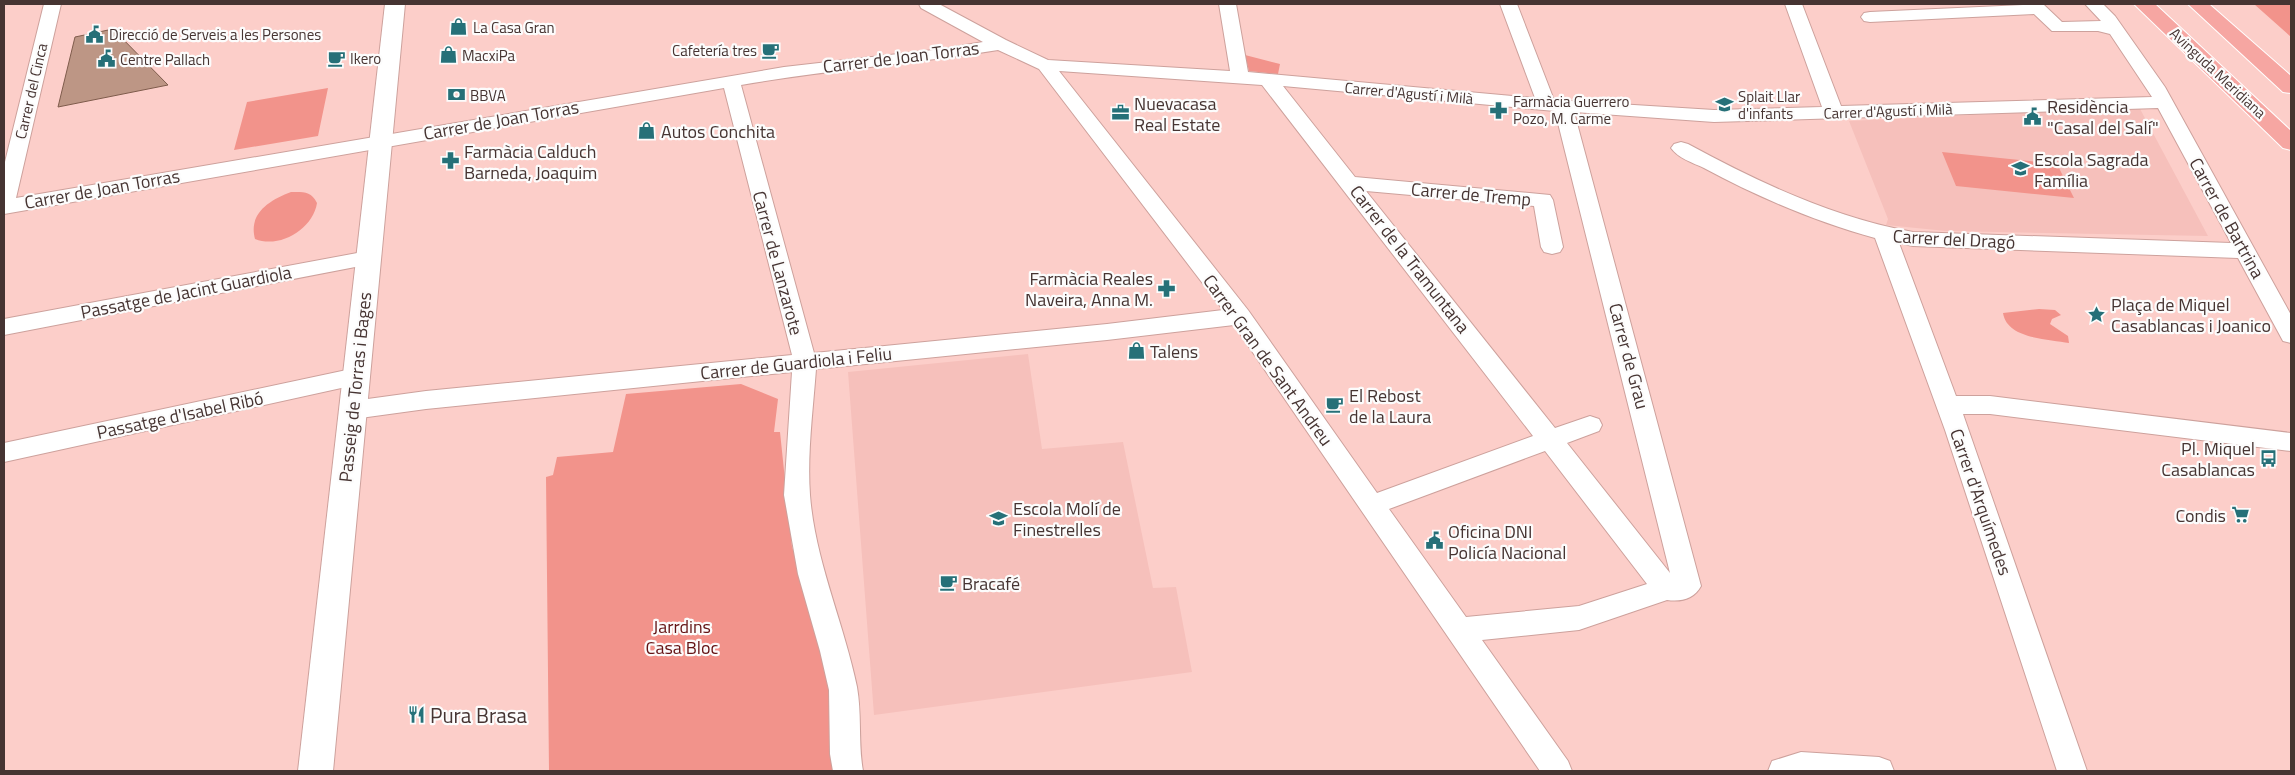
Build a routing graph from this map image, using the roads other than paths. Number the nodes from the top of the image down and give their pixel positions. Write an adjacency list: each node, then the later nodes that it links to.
1 (52, 4): 26 (street, Carrer del Cinca)
2 (395, 4): 22 (street, Passeig de Torras i Bages)
3 (927, 4): 13 (street, Carrer Gran de Sant Andreu)
4 (1228, 4): 15 (street)
5 (1509, 4): 20 (street, Carrer de Grau)
6 (1793, 4): 21 (street)
7 (2094, 4): 12 (street)
8 (2144, 4): 23 (main road, Avinguda Meridiana)
9 (2198, 4): 18 (main road)
10 (2036, 6): 11 (street); 12 (street)
11 (1870, 17)
12 (2116, 30): 19 (street)
13 (1000, 44): 14 (street, Carrer Gran de Sant Andreu); 17 (street, Carrer de Joan Torras)
14 (1045, 65): 15 (street, Carrer d'Agustí i Milà); 31 (street, Carrer Gran de Sant Andreu)
15 (1240, 77): 16 (street, Carrer d'Agustí i Milà)
16 (1268, 80): 20 (street, Carrer d'Agustí i Milà); 25 (street, Carrer de la Tramuntana)
17 (731, 81): 22 (street, Carrer de Joan Torras); 34 (street, Carrer de Lanzarote)
18 (2291, 87)
19 (2163, 102): 21 (street, Carrer d'Agustí i Milà); 29 (street, Carrer de Bartrina)
20 (1555, 105): 21 (street, Carrer d'Agustí i Milà); 43 (street, Carrer de Grau)
21 (1834, 113)
22 (381, 141): 26 (street, Carrer de Joan Torras); 30 (street, Passeig de Torras i Bages)
23 (2291, 143)
24 (1680, 148): 27 (street, Carrer del Dragó)
25 (1351, 183): 28 (street, Carrer de Tremp); 39 (street, Carrer de la Tramuntana)
26 (4, 207)
27 (1885, 235): 29 (street, Carrer del Dragó); 36 (street, Carrer d'Arquímedes)
28 (1552, 247)
29 (2245, 251): 33 (street, Carrer de Bartrina)
30 (368, 258): 32 (street, Passatge de Jacint Guardiola); 35 (street, Passeig de Torras i Bages)
31 (1240, 316): 34 (street, Carrer de Guardiola i Feliu); 42 (street, Carrer Gran de Sant Andreu)
32 (4, 327)
33 (2291, 335)
34 (805, 362): 37 (street, Carrer de Guardiola i Feliu); 46 (street, Carrer de Lanzarote)
35 (356, 377): 37 (street, Passeig de Torras i Bages); 41 (street, Passatge d'Isabel Ribó)
36 (1947, 405): 40 (street); 50 (street, Carrer d'Arquímedes)
37 (353, 410): 45 (street, Passeig de Torras i Bages)
38 (1590, 425): 39 (street)
39 (1550, 440): 42 (street); 43 (street)
40 (2291, 442)
41 (4, 453)
42 (1372, 505): 44 (street, Carrer Gran de Sant Andreu)
43 (1667, 589): 44 (street, Carrer de Grau)
44 (1460, 630): 47 (street, Carrer Gran de Sant Andreu)
45 (315, 771)
46 (848, 771)
47 (1557, 771)
48 (1783, 771): 49 (street)
49 (1879, 771)
50 (2072, 771)

